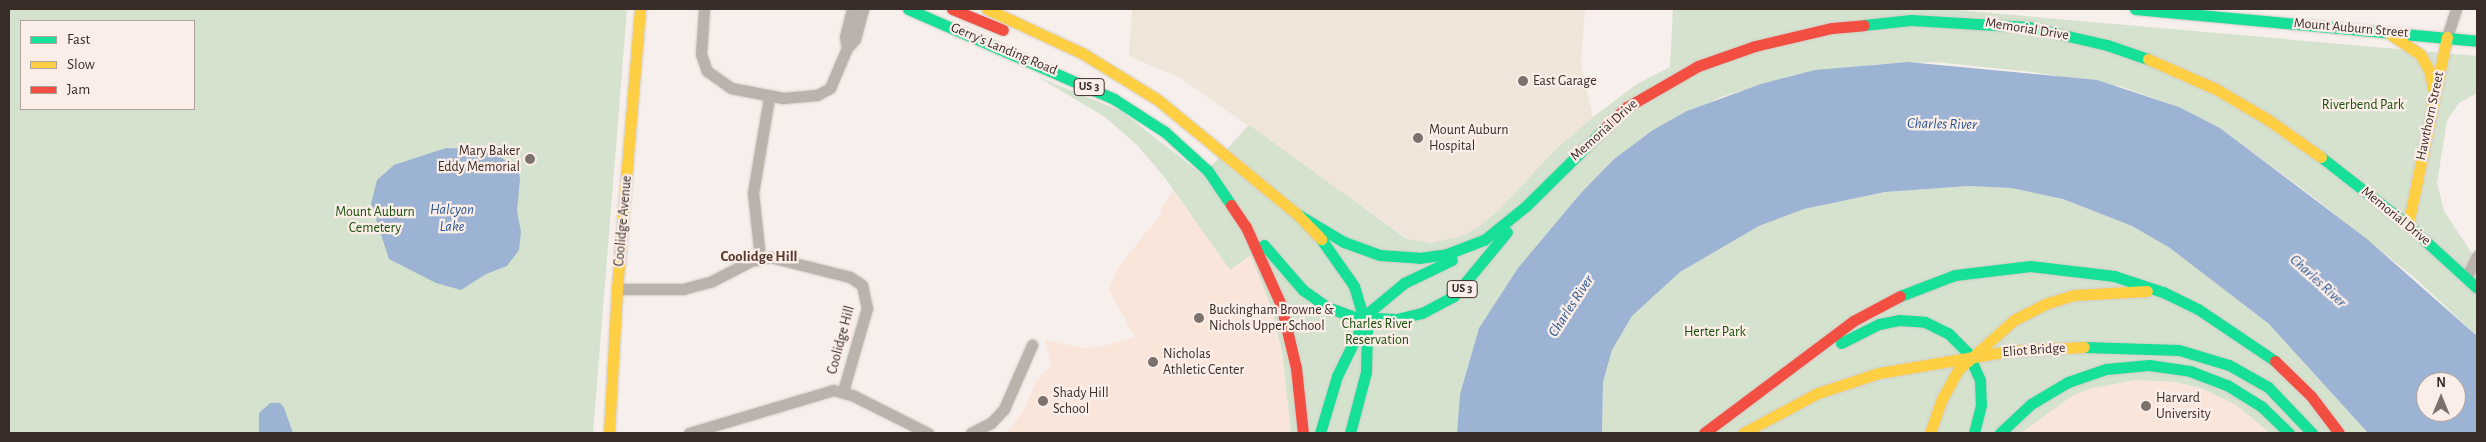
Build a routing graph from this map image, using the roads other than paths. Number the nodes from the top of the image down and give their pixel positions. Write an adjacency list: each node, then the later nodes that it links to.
1 (640, 9): 27 (main road, Coolidge Avenue)
2 (704, 9): 16 (street)
3 (852, 9): 14 (street)
4 (863, 9): 14 (street)
5 (908, 9): 19 (main road, Gerry's Landing Road / US 3)
6 (952, 9): 15 (main road)
7 (2135, 9): 10 (main road, Mount Auburn Street)
8 (2456, 9): 12 (street, Hawthorn Street)
9 (990, 10): 15 (main road, Gerry's Landing Road / US 3)
10 (2177, 10): 11 (main road, Mount Auburn Street)
11 (2378, 30): 12 (main road, Mount Auburn Street); 17 (main road)
12 (2447, 37): 13 (main road, Mount Auburn Street); 17 (main road, Hawthorn Street)
13 (2477, 41)
14 (846, 48): 16 (street)
15 (1149, 94): 20 (main road, Gerry's Landing Road / US 3)
16 (769, 97): 24 (street)
17 (2433, 102): 21 (main road, Hawthorn Street)
18 (1526, 206): 21 (main road, Memorial Drive / US 3); 22 (main road, US 3); 29 (main road, US 3)
19 (1238, 211): 29 (main road, US 3); 38 (main road, Gerry's Landing Road)
20 (1296, 214): 22 (main road, US 3); 29 (main road, Gerry's Landing Road)
21 (2408, 225): 25 (main road, Memorial Drive / US 3)
22 (1484, 240): 29 (main road)
23 (2477, 256): 25 (street)
24 (760, 258): 27 (street, Coolidge Hill); 33 (street, Coolidge Hill)
25 (2466, 278): 26 (main road, Memorial Drive / US 3)
26 (2477, 288)
27 (617, 289): 34 (main road, Coolidge Avenue)
28 (2163, 292): 31 (main road); 32 (main road); 48 (main road)
29 (1365, 318): 39 (main road); 40 (main road, Gerry's Landing Road)
30 (1032, 345): 37 (street)
31 (1970, 356): 32 (main road); 42 (main road, Eliot Bridge); 43 (main road); 44 (main road); 47 (main road, Eliot Bridge)
32 (1795, 365): 41 (main road)
33 (843, 391): 35 (street, Coolidge Hill); 36 (street, Coolidge Hill)
34 (610, 433)
35 (689, 433)
36 (928, 433)
37 (971, 433)
38 (1303, 433)
39 (1320, 433)
40 (1350, 433)
41 (1704, 433)
42 (1743, 433)
43 (1930, 433)
44 (1974, 433)
45 (2000, 433): 46 (main road)
46 (2289, 433)
47 (2312, 433)
48 (2338, 433)

